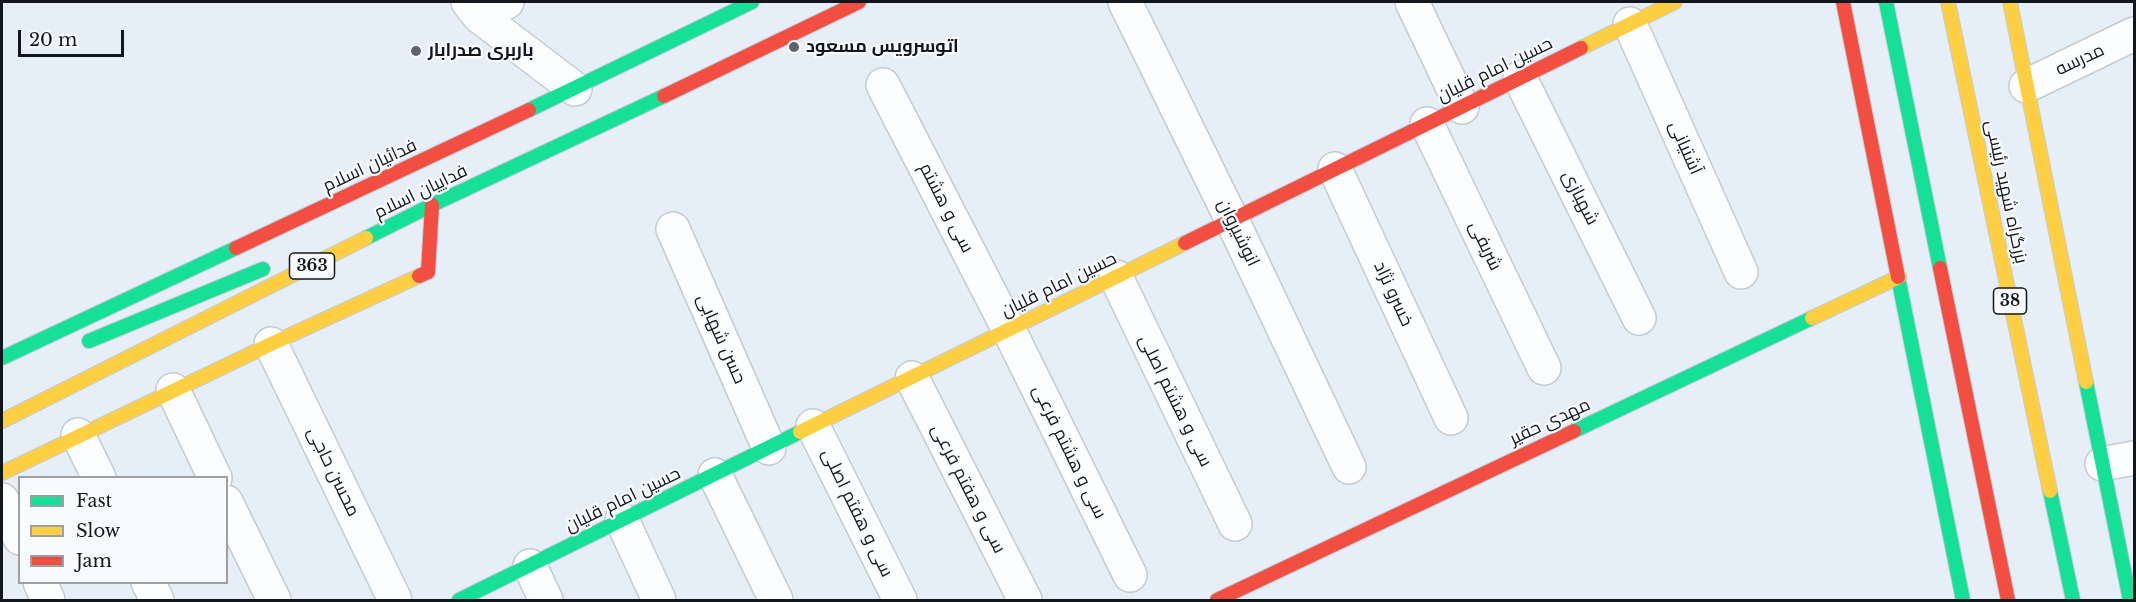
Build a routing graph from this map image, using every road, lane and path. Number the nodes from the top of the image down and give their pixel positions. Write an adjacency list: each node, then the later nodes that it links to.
1 (752, 2): 16 (main road, فدائیان اسلام)
2 (859, 2): 20 (main road, فداییان اسلام / 363)
3 (1125, 2): 21 (street, انوشیروان)
4 (1413, 2): 17 (street)
5 (1676, 2): 11 (main road, حسین امام قلیان)
6 (1844, 2): 26 (main road)
7 (1886, 2): 68 (main road)
8 (1948, 2): 69 (main road, بزرگراه شهید رئیسی / 38)
9 (2010, 2): 15 (main road)
10 (484, 6): 16 (street)
11 (1630, 24): 13 (main road, حسین امام قلیان); 24 (street, آشتیانی)
12 (2134, 34): 15 (street, مدرسه)
13 (1520, 78): 17 (main road, حسین امام قلیان); 27 (street, شهبازی)
14 (883, 85): 28 (street, سی و هشتم)
15 (2026, 86): 41 (main road)
16 (575, 88): 31 (main road, فدائیان اسلام)
17 (1462, 107): 18 (main road, حسین امام قلیان)
18 (1427, 124): 19 (main road, حسین امام قلیان); 32 (street, شریفی)
19 (1335, 169): 21 (main road, حسین امام قلیان); 35 (street, خسرو نژاد)
20 (432, 206): 23 (main road, فداییان اسلام / 363); 29 (main road)
21 (1232, 220): 25 (main road, حسین امام قلیان); 42 (street, انوشیروان)
22 (674, 229): 39 (street, حسن شهابی)
23 (343, 251): 30 (main road); 36 (main road, فداییان اسلام / 363)
24 (1740, 272)
25 (1116, 277): 28 (main road, حسین امام قلیان); 50 (street, سی و هشتم اصلی)
26 (1899, 277): 66 (main road, مهدی حقیر); 67 (main road)
27 (1640, 318)
28 (1009, 330): 33 (main road, حسین امام قلیان); 53 (street, سی و هشتم فرعی)
29 (271, 344): 34 (main road); 59 (street, محسن حاجی)
30 (76, 346)
31 (2, 358)
32 (1544, 368)
33 (912, 378): 37 (main road, حسین امام قلیان); 65 (street, سی و هفتم فرعی)
34 (173, 390): 38 (main road); 46 (street)
35 (1451, 418)
36 (2, 421)
37 (813, 426): 39 (main road, حسین امام قلیان); 64 (street, سی و هفتم اصلی)
38 (78, 435): 43 (main road); 45 (street)
39 (769, 448): 44 (main road, حسین امام قلیان)
40 (2134, 458): 41 (street)
41 (2102, 464): 70 (main road)
42 (1349, 467)
43 (2, 473)
44 (715, 475): 49 (main road, حسین امام قلیان); 63 (street)
45 (98, 476)
46 (215, 476)
47 (2, 500): 51 (street)
48 (228, 506): 58 (street)
49 (622, 520): 52 (main road, حسین امام قلیان); 62 (street)
50 (1235, 524)
51 (18, 534)
52 (530, 566): 60 (main road, حسین امام قلیان); 61 (street)
53 (1130, 575)
54 (41, 584): 56 (street)
55 (149, 584): 57 (street)
56 (48, 600)
57 (157, 600)
58 (274, 600)
59 (395, 600)
60 (459, 600)
61 (546, 600)
62 (659, 600)
63 (776, 600)
64 (900, 600)
65 (1025, 600)
66 (1217, 600)
67 (1963, 600)
68 (2008, 600)
69 (2073, 600)
70 (2130, 600)

